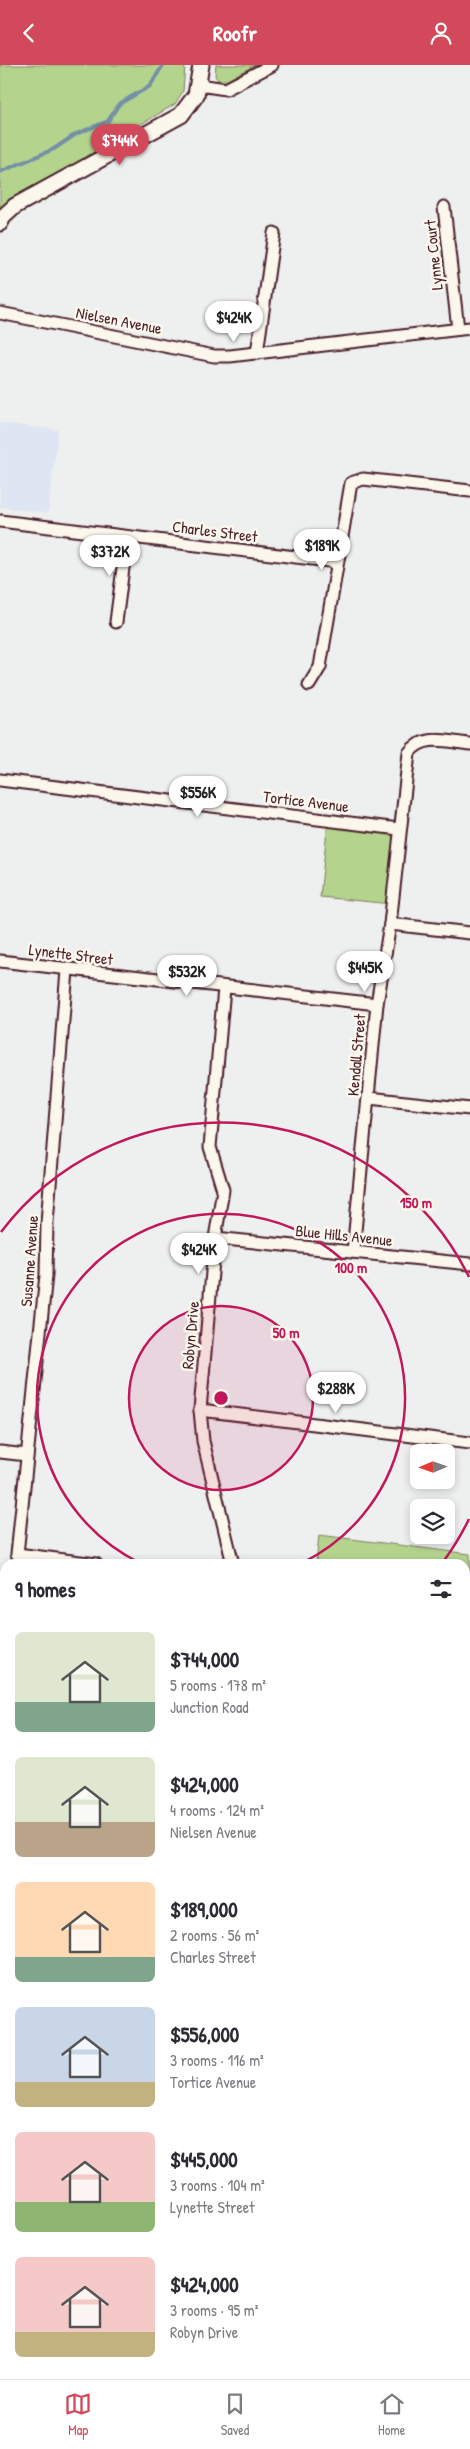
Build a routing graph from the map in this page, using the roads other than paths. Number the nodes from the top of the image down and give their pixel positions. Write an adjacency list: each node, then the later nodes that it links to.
1 (201, 65): 3 (street)
2 (272, 65): 3 (street)
3 (199, 85): 5 (street)
4 (444, 207): 8 (street, Lynne Court)
5 (0, 223)
6 (274, 233): 9 (street)
7 (0, 313): 9 (street, Nielsen Avenue)
8 (464, 329): 9 (street, Nielsen Avenue)
9 (258, 353)
10 (470, 491): 13 (street)
11 (0, 521): 12 (street, Charles Street)
12 (127, 537): 13 (street, Charles Street); 14 (street)
13 (337, 562): 15 (street)
14 (116, 621)
15 (309, 685)
16 (470, 744): 18 (street, Kendall Street)
17 (0, 780): 18 (street, Tortice Avenue)
18 (399, 829): 19 (street, Kendall Street)
19 (390, 923): 20 (street); 24 (street, Kendall Street)
20 (470, 933)
21 (0, 961): 22 (street, Lynette Street)
22 (67, 970): 23 (street, Lynette Street); 33 (street, Susanne Avenue)
23 (224, 988): 24 (street, Lynette Street); 27 (street, Robyn Drive)
24 (377, 1004): 25 (street, Kendall Street)
25 (369, 1098): 26 (street); 28 (street, Kendall Street)
26 (470, 1109)
27 (215, 1239): 28 (street, Blue Hills Avenue); 30 (street, Robyn Drive)
28 (353, 1253): 29 (street, Blue Hills Avenue)
29 (470, 1264)
30 (200, 1410): 31 (street); 35 (street, Robyn Drive)
31 (470, 1443)
32 (0, 1452): 33 (street)
33 (27, 1455): 34 (street, Susanne Avenue)
34 (56, 1559)
35 (232, 1559)

